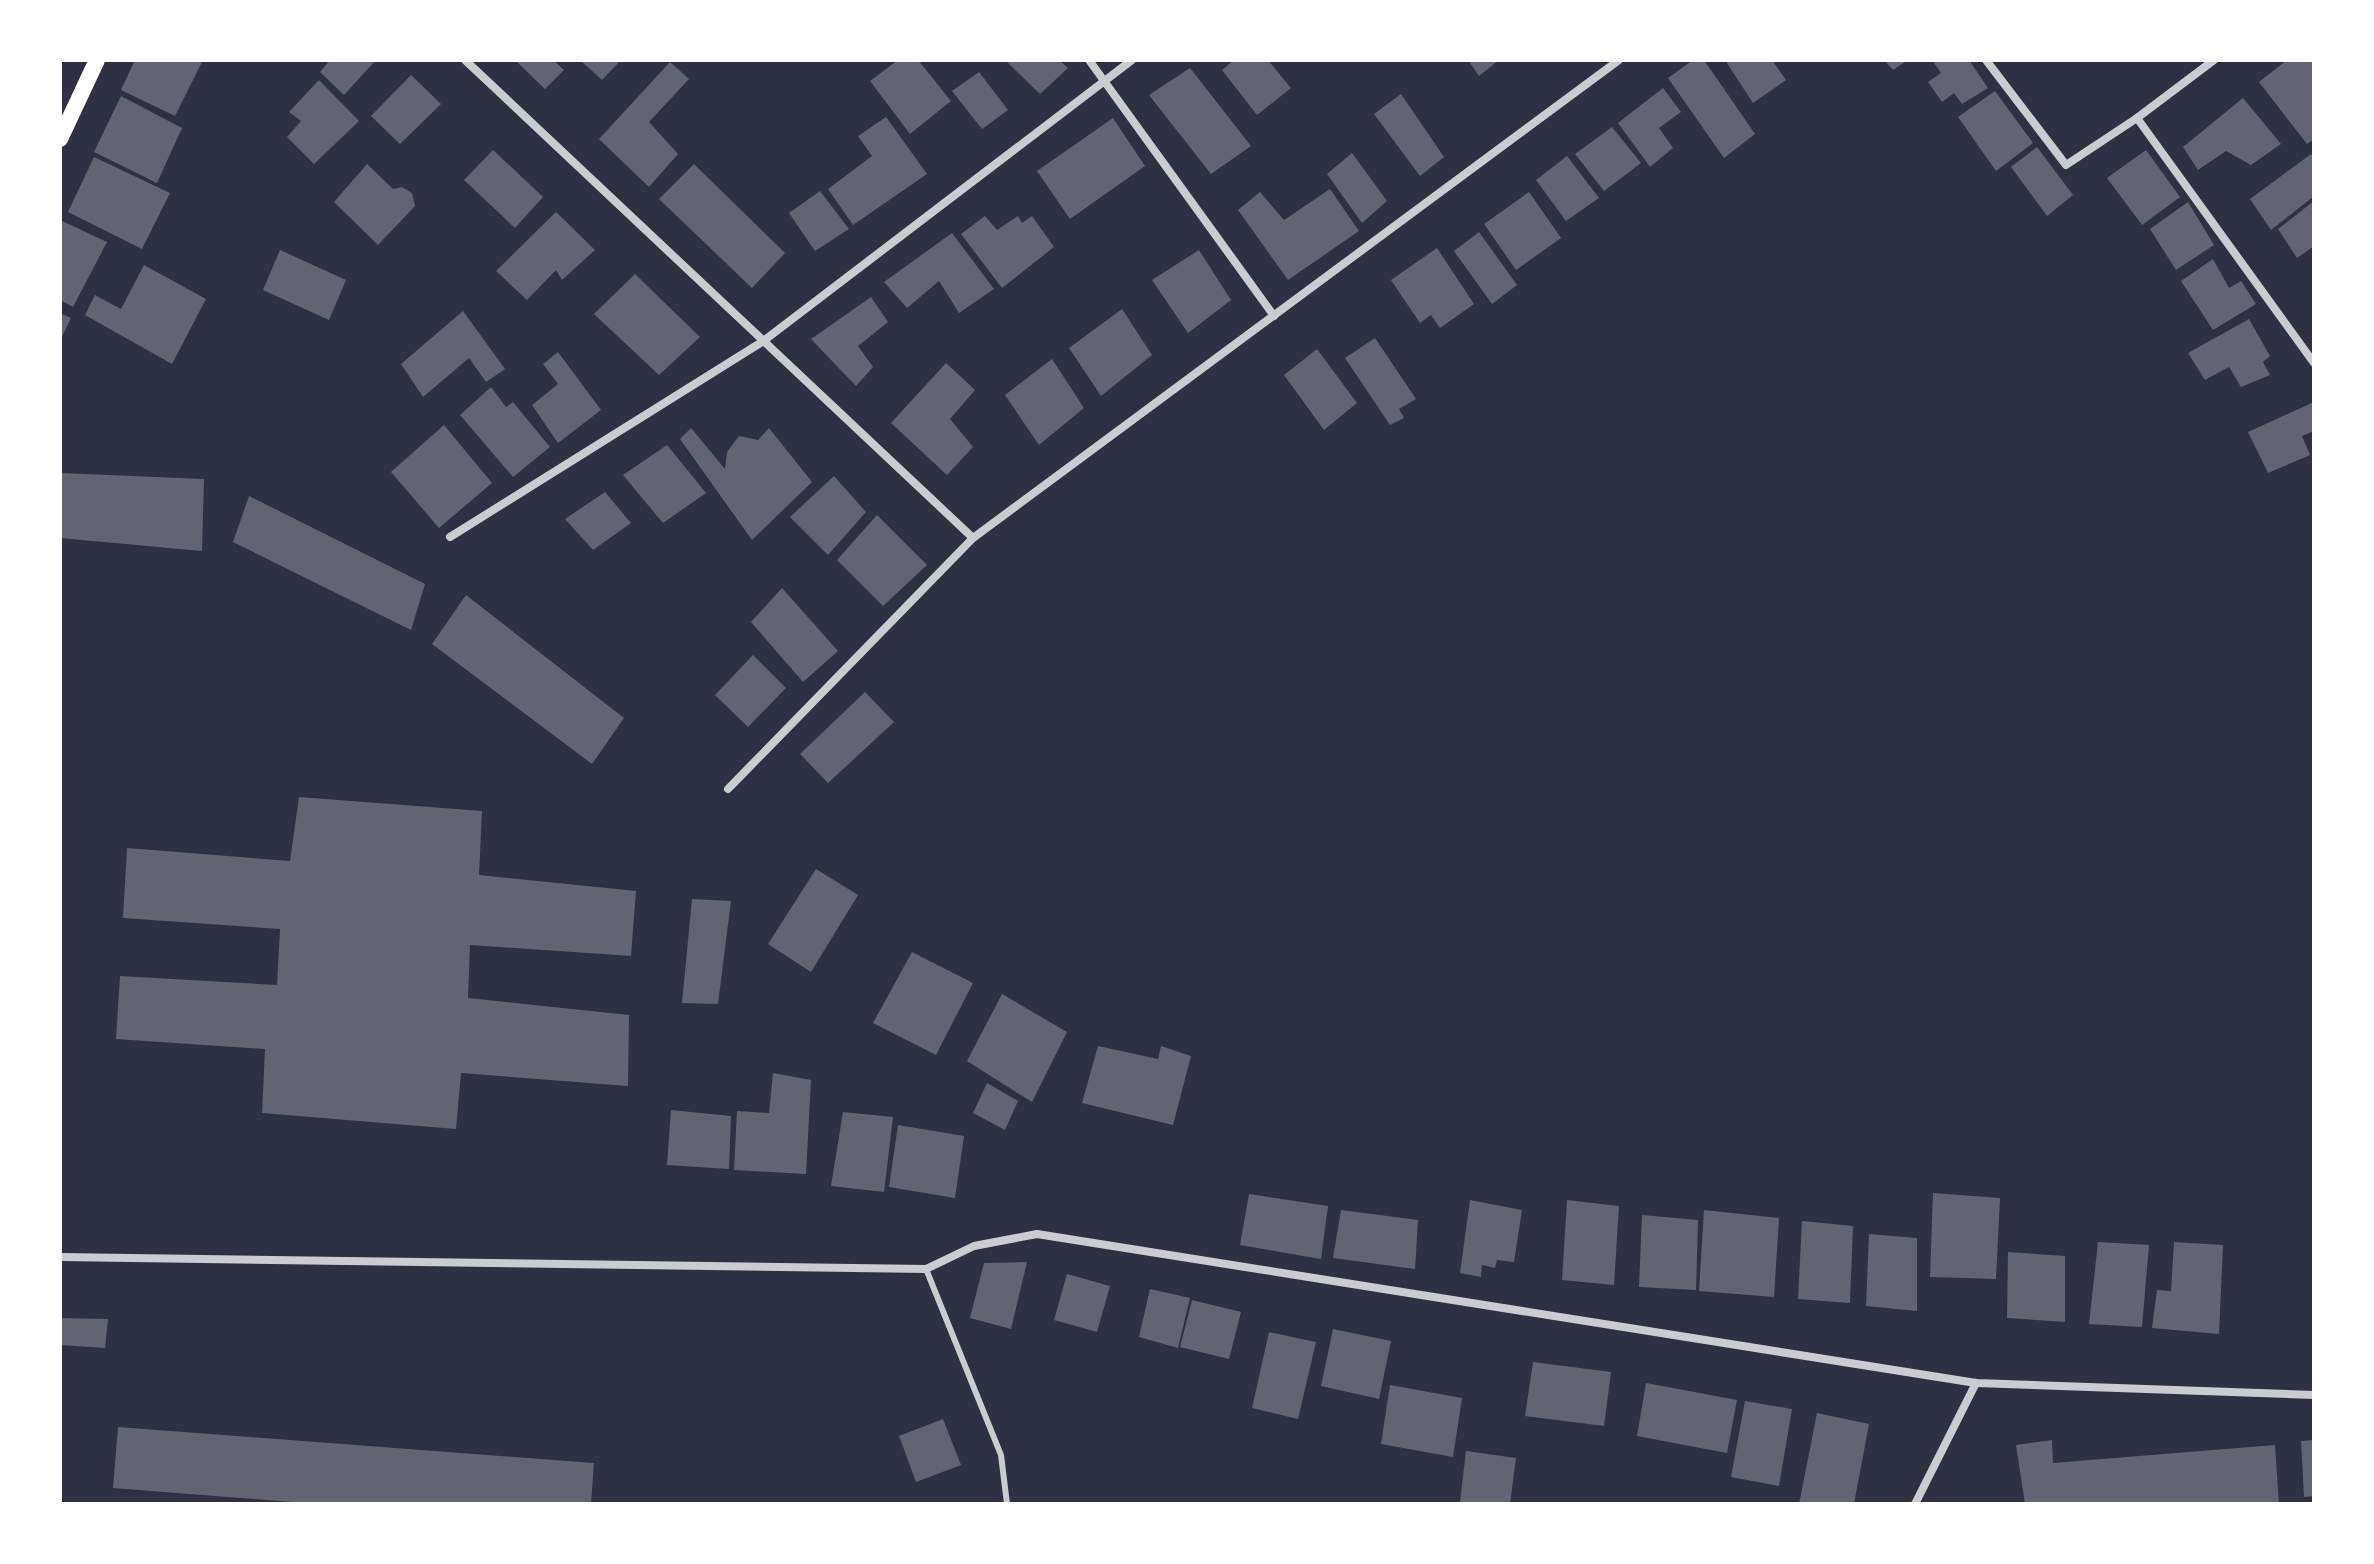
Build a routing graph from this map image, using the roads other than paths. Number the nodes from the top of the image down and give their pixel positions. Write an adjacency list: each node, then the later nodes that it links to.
1 (97, 60): 10 (main road)
2 (465, 60): 12 (street)
3 (1089, 60): 8 (street)
4 (1132, 60): 8 (street)
5 (1619, 60): 11 (street)
6 (1986, 60): 9 (street)
7 (2214, 60): 9 (street)
8 (1104, 80): 11 (street); 12 (street)
9 (2137, 118): 13 (street)
10 (60, 139)
11 (1274, 316): 15 (street)
12 (762, 342): 14 (street); 15 (street)
13 (2314, 363)
14 (450, 537)
15 (973, 538): 16 (street)
16 (728, 789)
17 (60, 1257): 18 (street)
18 (926, 1269): 19 (street); 21 (lane)
19 (1976, 1383): 20 (street); 22 (street)
20 (2314, 1395)
21 (1007, 1504)
22 (1915, 1504)

